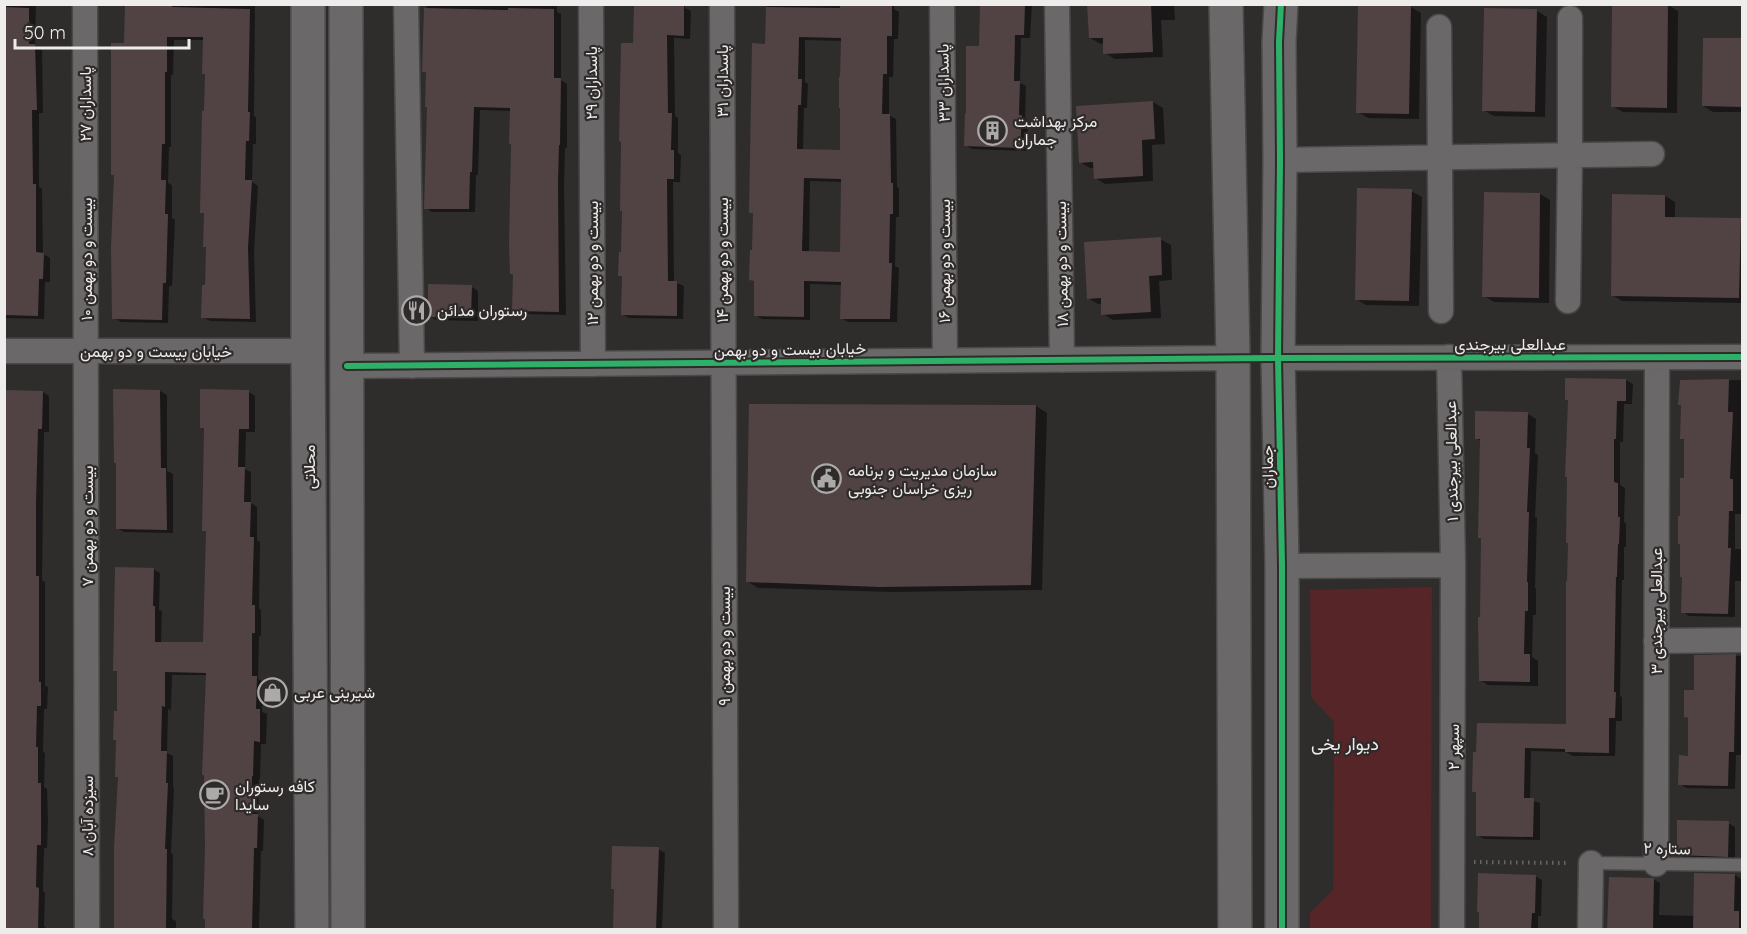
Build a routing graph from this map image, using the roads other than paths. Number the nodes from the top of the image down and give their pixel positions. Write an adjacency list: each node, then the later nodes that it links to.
1 (85, 4): 22 (street, پاسداران ۲۷)
2 (308, 4): 27 (street, محلاتی)
3 (346, 4): 14 (street)
4 (362, 4): 14 (street)
5 (406, 4): 38 (street)
6 (591, 4): 21 (street, پاسداران ۲۹)
7 (722, 4): 17 (street, پاسداران ۳۱)
8 (942, 4): 20 (street, پاسداران ۳۳)
9 (1057, 4): 33 (street, بیست و دو بهمن ۱۸)
10 (1226, 4): 30 (street, جماران)
11 (1281, 4): 19 (street, جماران)
12 (1570, 18): 16 (street)
13 (1440, 27): 18 (street)
14 (346, 42): 37 (street)
15 (1652, 154): 16 (street)
16 (1570, 155): 18 (street); 23 (street)
17 (722, 158): 35 (street, بیست و دو بهمن ۱۴)
18 (1440, 158): 19 (street); 24 (street)
19 (1280, 160): 31 (street, جماران)
20 (944, 161): 34 (street, بیست و دو بهمن ۱۶)
21 (592, 162): 36 (street, بیست و دو بهمن ۱۲)
22 (86, 167): 26 (street, بیست و دو بهمن ۱۰)
23 (1568, 301)
24 (1441, 311)
25 (4, 351): 26 (street, خیابان بیست و دو بهمن)
26 (87, 351): 27 (street, خیابان بیست و دو بهمن); 43 (street, بیست و دو بهمن ۷)
27 (308, 351): 48 (street, محلاتی)
28 (1449, 357): 31 (street, عبدالعلی بیرجندی); 32 (street, عبدالعلی بیرجندی); 39 (street, عبدالعلی بیرجندی ۱)
29 (1743, 357): 32 (street, عبدالعلی بیرجندی)
30 (1233, 358): 31 (street); 33 (street, خیابان بیست و دو بهمن); 51 (street, جماران)
31 (1278, 358): 40 (street, جماران)
32 (1657, 358): 42 (street, عبدالعلی بیرجندی ۳)
33 (1062, 360): 34 (street, خیابان بیست و دو بهمن)
34 (945, 361): 35 (street, خیابان بیست و دو بهمن)
35 (723, 363): 36 (street, خیابان بیست و دو بهمن); 50 (street, بیست و دو بهمن ۹)
36 (593, 364): 38 (street, خیابان بیست و دو بهمن)
37 (347, 366): 38 (street, خیابان بیست و دو بهمن); 49 (street)
38 (412, 366)
39 (1453, 565): 40 (street); 53 (street, سپهر ۲)
40 (1282, 566): 52 (street, جماران)
41 (1743, 640): 42 (street)
42 (1656, 641): 45 (street, عبدالعلی بیرجندی ۳)
43 (87, 702): 47 (street, سیزده آبان ۸)
44 (1591, 863): 45 (lane, ستاره ۲); 54 (street)
45 (1656, 864): 46 (lane, ستاره ۲)
46 (1743, 865)
47 (87, 930)
48 (312, 930)
49 (348, 930)
50 (726, 930)
51 (1234, 930)
52 (1282, 930)
53 (1452, 930)
54 (1590, 930)

